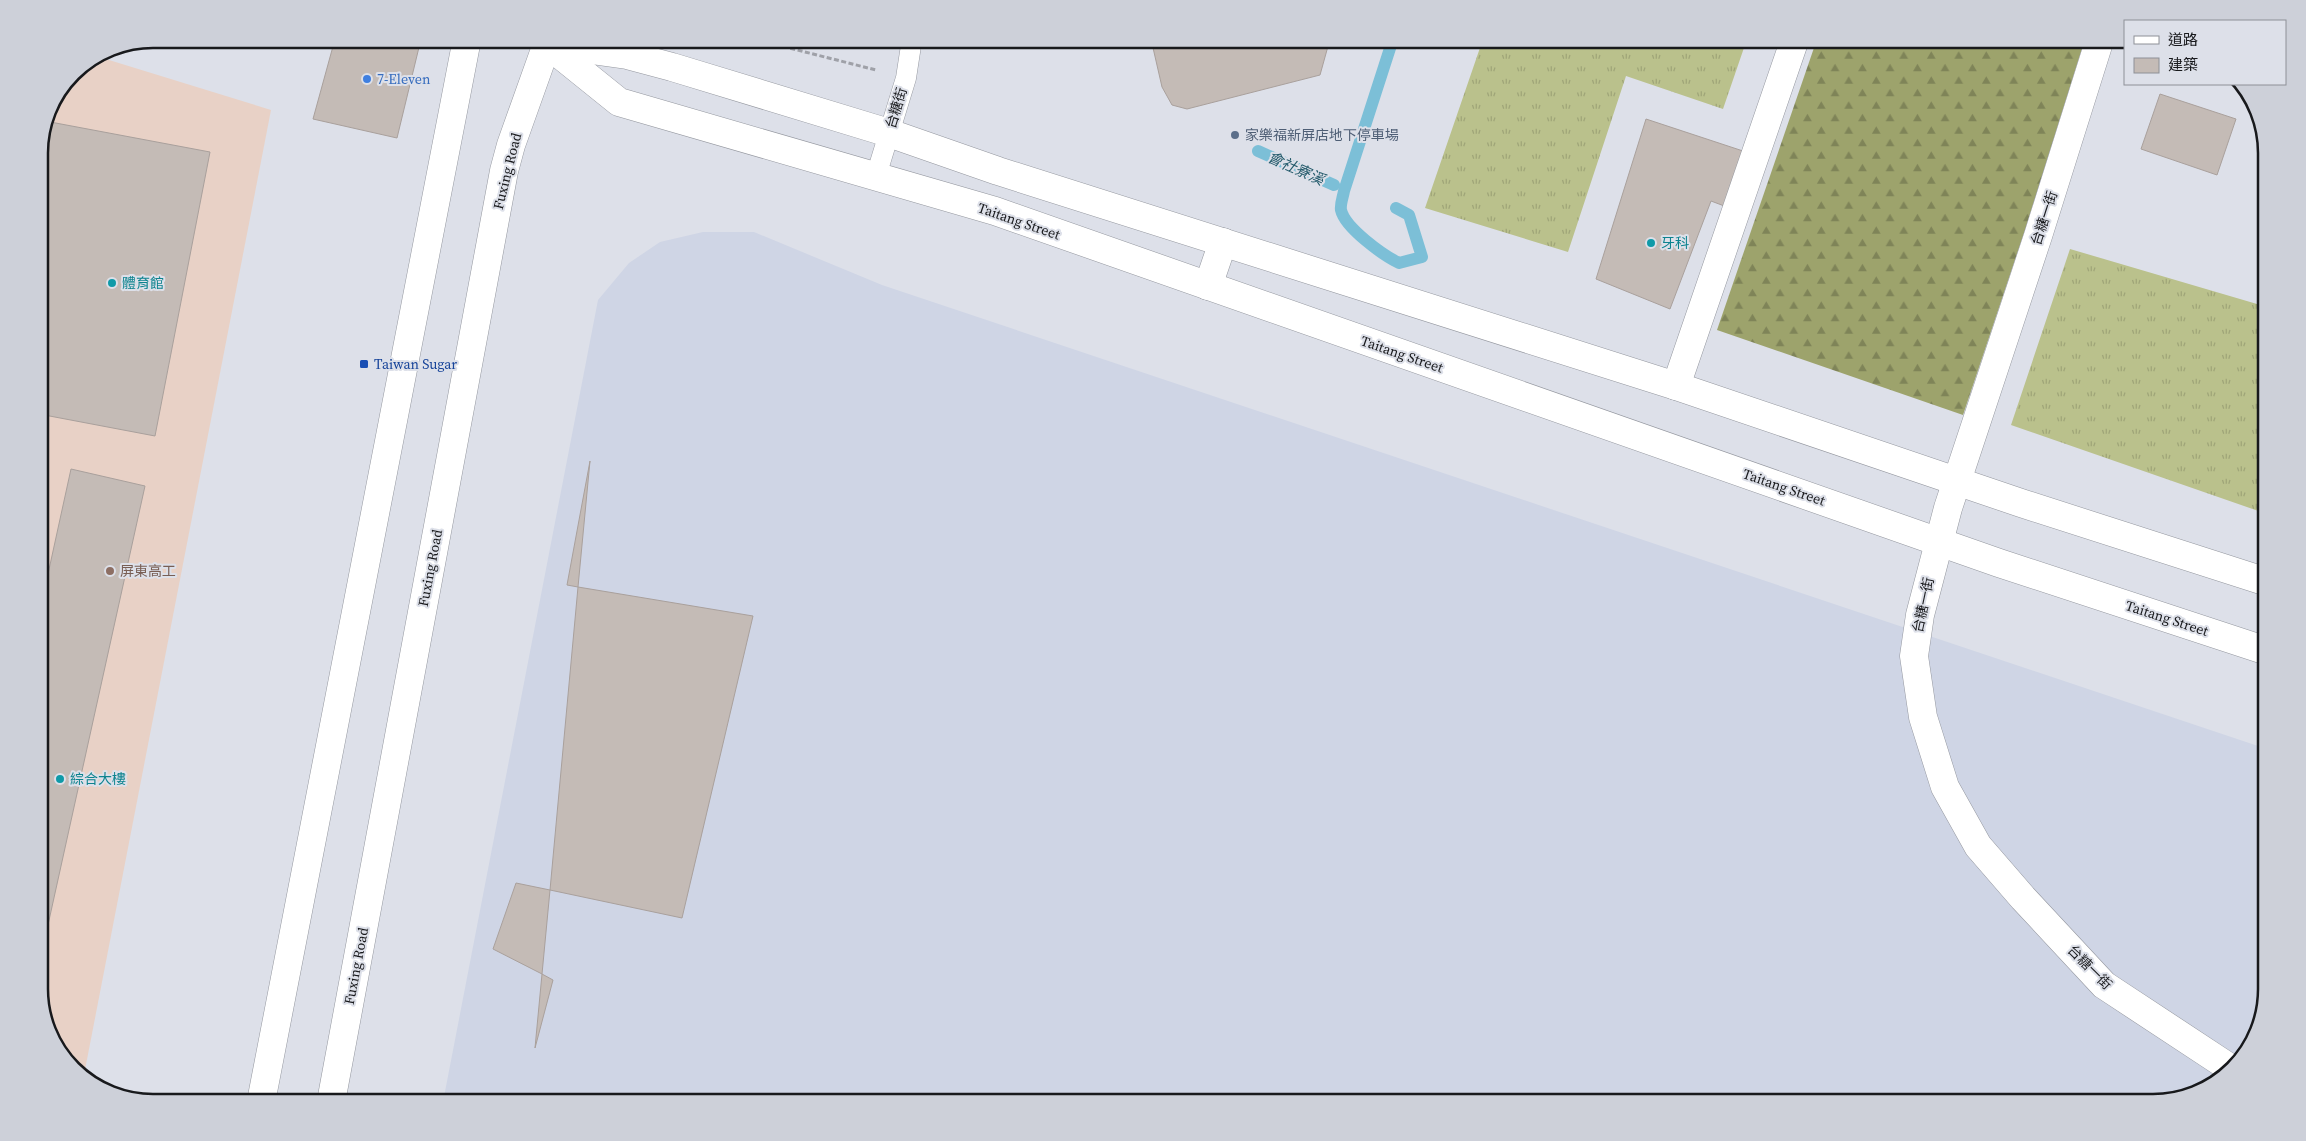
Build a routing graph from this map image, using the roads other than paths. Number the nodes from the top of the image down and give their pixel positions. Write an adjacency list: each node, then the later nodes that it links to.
1 (465, 48): 18 (street)
2 (541, 48): 19 (street, Fuxing Road)
3 (553, 48): 9 (street, Taitang Street)
4 (588, 48): 8 (street)
5 (911, 48): 8 (lane, 台糖街)
6 (1792, 48): 12 (street)
7 (2097, 48): 13 (street, 台糖一街)
8 (889, 133): 9 (lane, 台糖街); 10 (street)
9 (876, 176): 11 (street, Taitang Street)
10 (1223, 242): 11 (street); 12 (street)
11 (1208, 286): 14 (street, Taitang Street)
12 (1676, 386): 13 (street)
13 (1956, 479): 14 (street, 台糖一街); 15 (street)
14 (1938, 541): 16 (street, Taitang Street); 17 (street, 台糖一街)
15 (2258, 579)
16 (2258, 648)
17 (2226, 1065)
18 (263, 1094)
19 (332, 1094)

